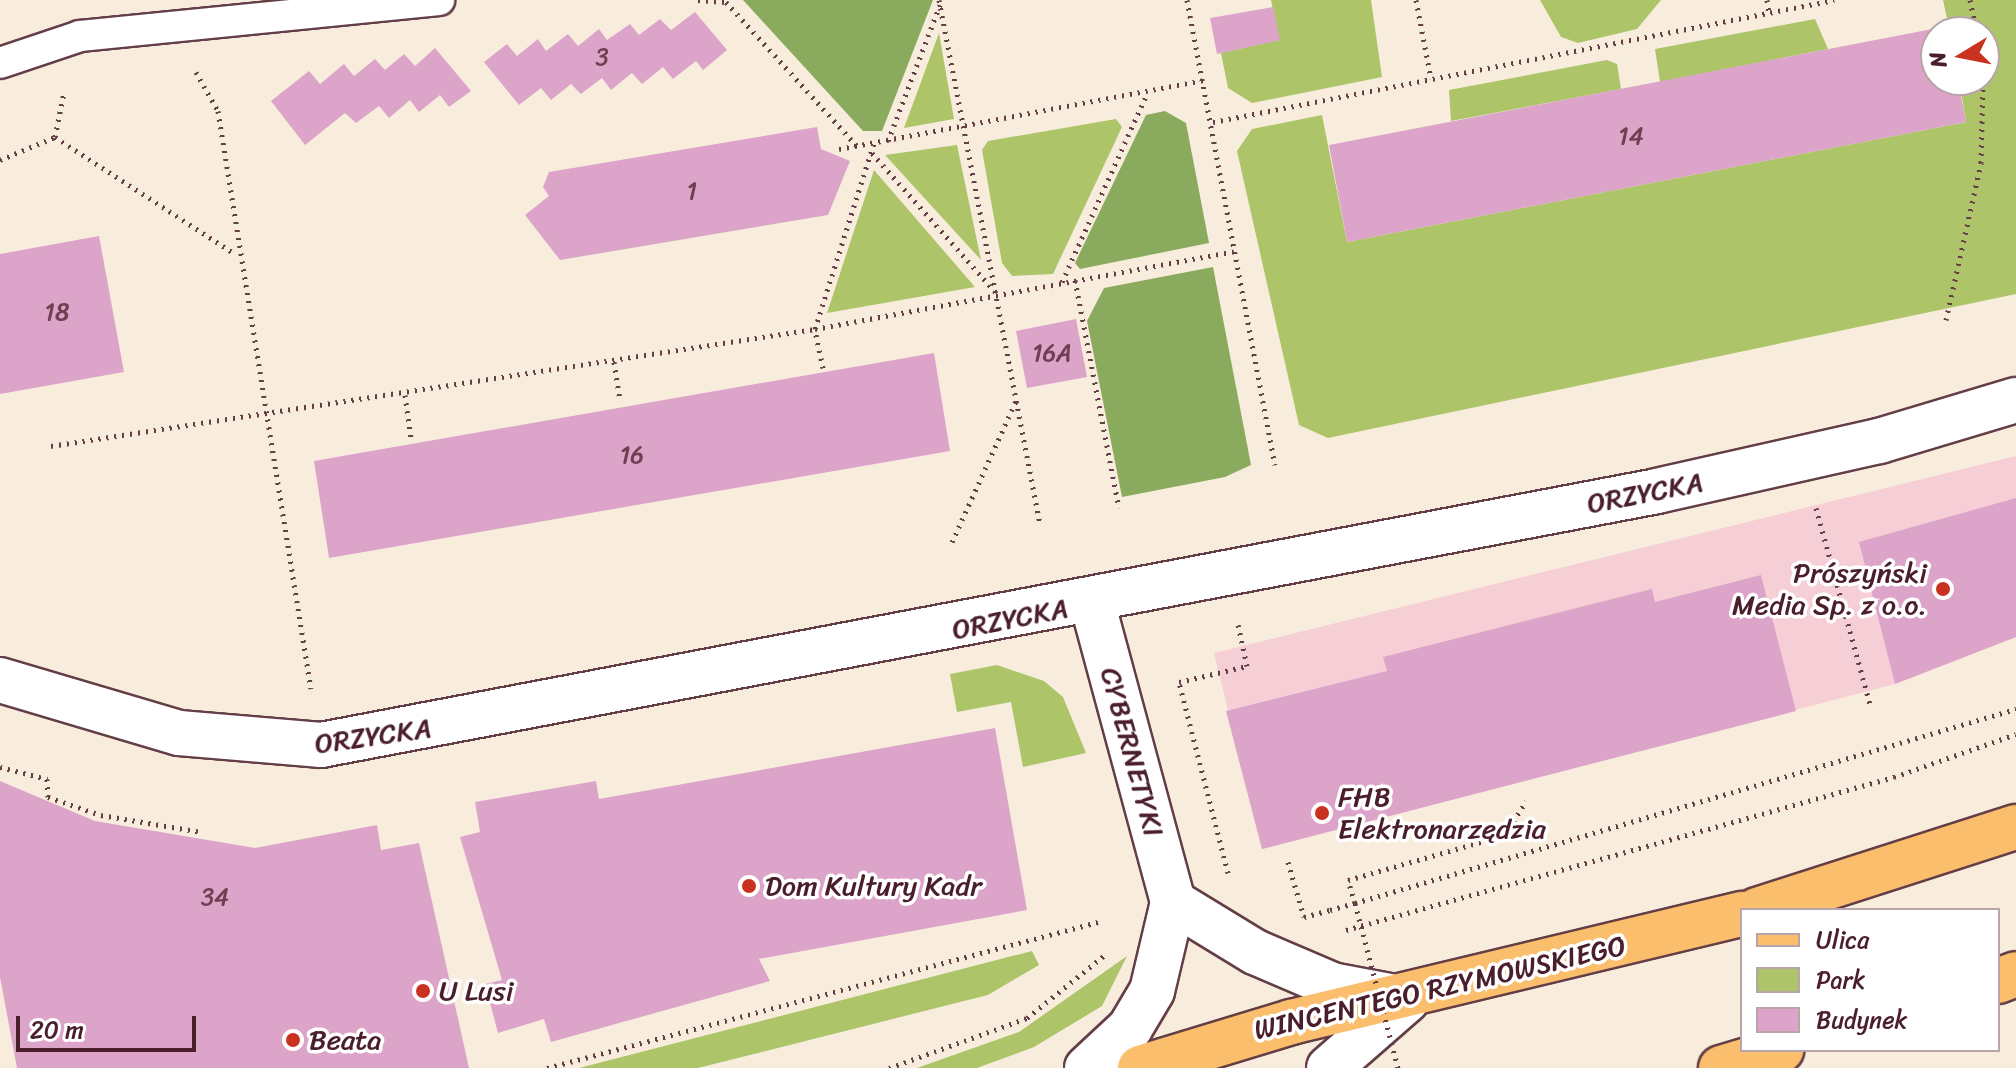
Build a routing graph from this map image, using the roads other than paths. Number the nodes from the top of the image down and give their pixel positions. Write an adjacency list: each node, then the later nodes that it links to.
1 (439, 0): 2 (lane)
2 (0, 63)
3 (2016, 400): 4 (street, ORZYCKA)
4 (1092, 602): 5 (street, ORZYCKA); 7 (street, CYBERNETYKI)
5 (0, 680)
6 (2016, 827): 8 (main road)
7 (1173, 902): 10 (street); 12 (street, CYBERNETYKI)
8 (1763, 908)
9 (1740, 915): 10 (main road, WINCENTEGO RZYMOWSKIEGO)
10 (1407, 1000): 13 (main road, WINCENTEGO RZYMOWSKIEGO); 14 (street)
11 (1774, 1052): 15 (main road)
12 (1087, 1068)
13 (1140, 1068)
14 (1329, 1068)
15 (1721, 1068)

